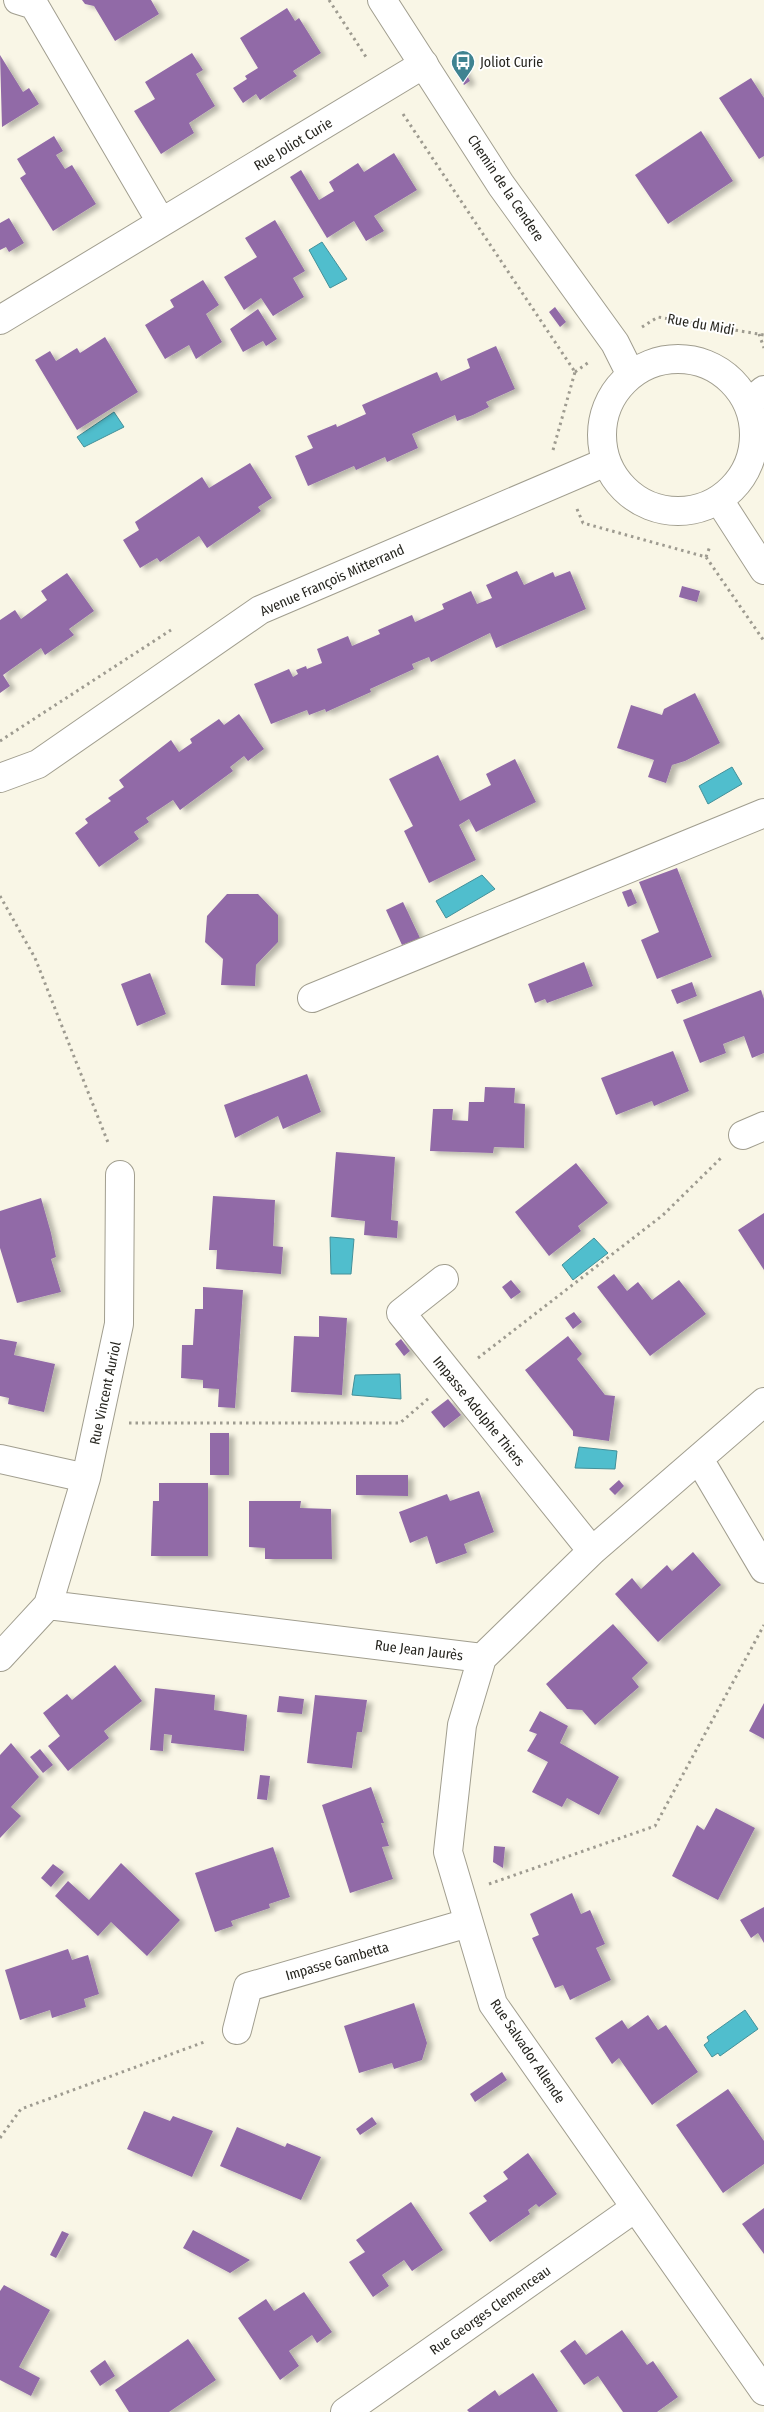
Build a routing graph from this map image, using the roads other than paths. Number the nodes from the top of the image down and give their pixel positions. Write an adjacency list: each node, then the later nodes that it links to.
1 (18, 0): 4 (street)
2 (382, 0): 3 (street, Chemin de la Cendere)
3 (424, 64): 4 (street, Rue Joliot Curie); 6 (street, Chemin de la Cendere)
4 (161, 222): 5 (street, Rue Joliot Curie)
5 (0, 320)
6 (631, 375): 7 (street); 8 (street)
7 (756, 397): 9 (street)
8 (606, 462): 9 (street); 11 (street, Avenue François Mitterrand)
9 (719, 500): 10 (street)
10 (764, 570)
11 (0, 778)
12 (764, 813): 13 (street)
13 (312, 998)
14 (120, 1175): 19 (street, Rue Vincent Auriol)
15 (444, 1279): 20 (street, Impasse Adolphe Thiers)
16 (764, 1402): 18 (street, Rue Jean Jaurès)
17 (0, 1459): 19 (street)
18 (699, 1459): 20 (street, Rue Jean Jaurès); 21 (street)
19 (86, 1478): 22 (street, Rue Vincent Auriol)
20 (592, 1551): 24 (street, Rue Jean Jaurès)
21 (764, 1570)
22 (48, 1605): 23 (street); 24 (street, Rue Jean Jaurès)
23 (0, 1657)
24 (482, 1658): 25 (street, Rue Salvador Allende)
25 (468, 1923): 26 (street, Impasse Gambetta); 27 (street, Rue Salvador Allende)
26 (237, 2030)
27 (635, 2208): 28 (street, Rue Salvador Allende); 29 (street, Rue Georges Clemenceau)
28 (764, 2391)
29 (345, 2412)

